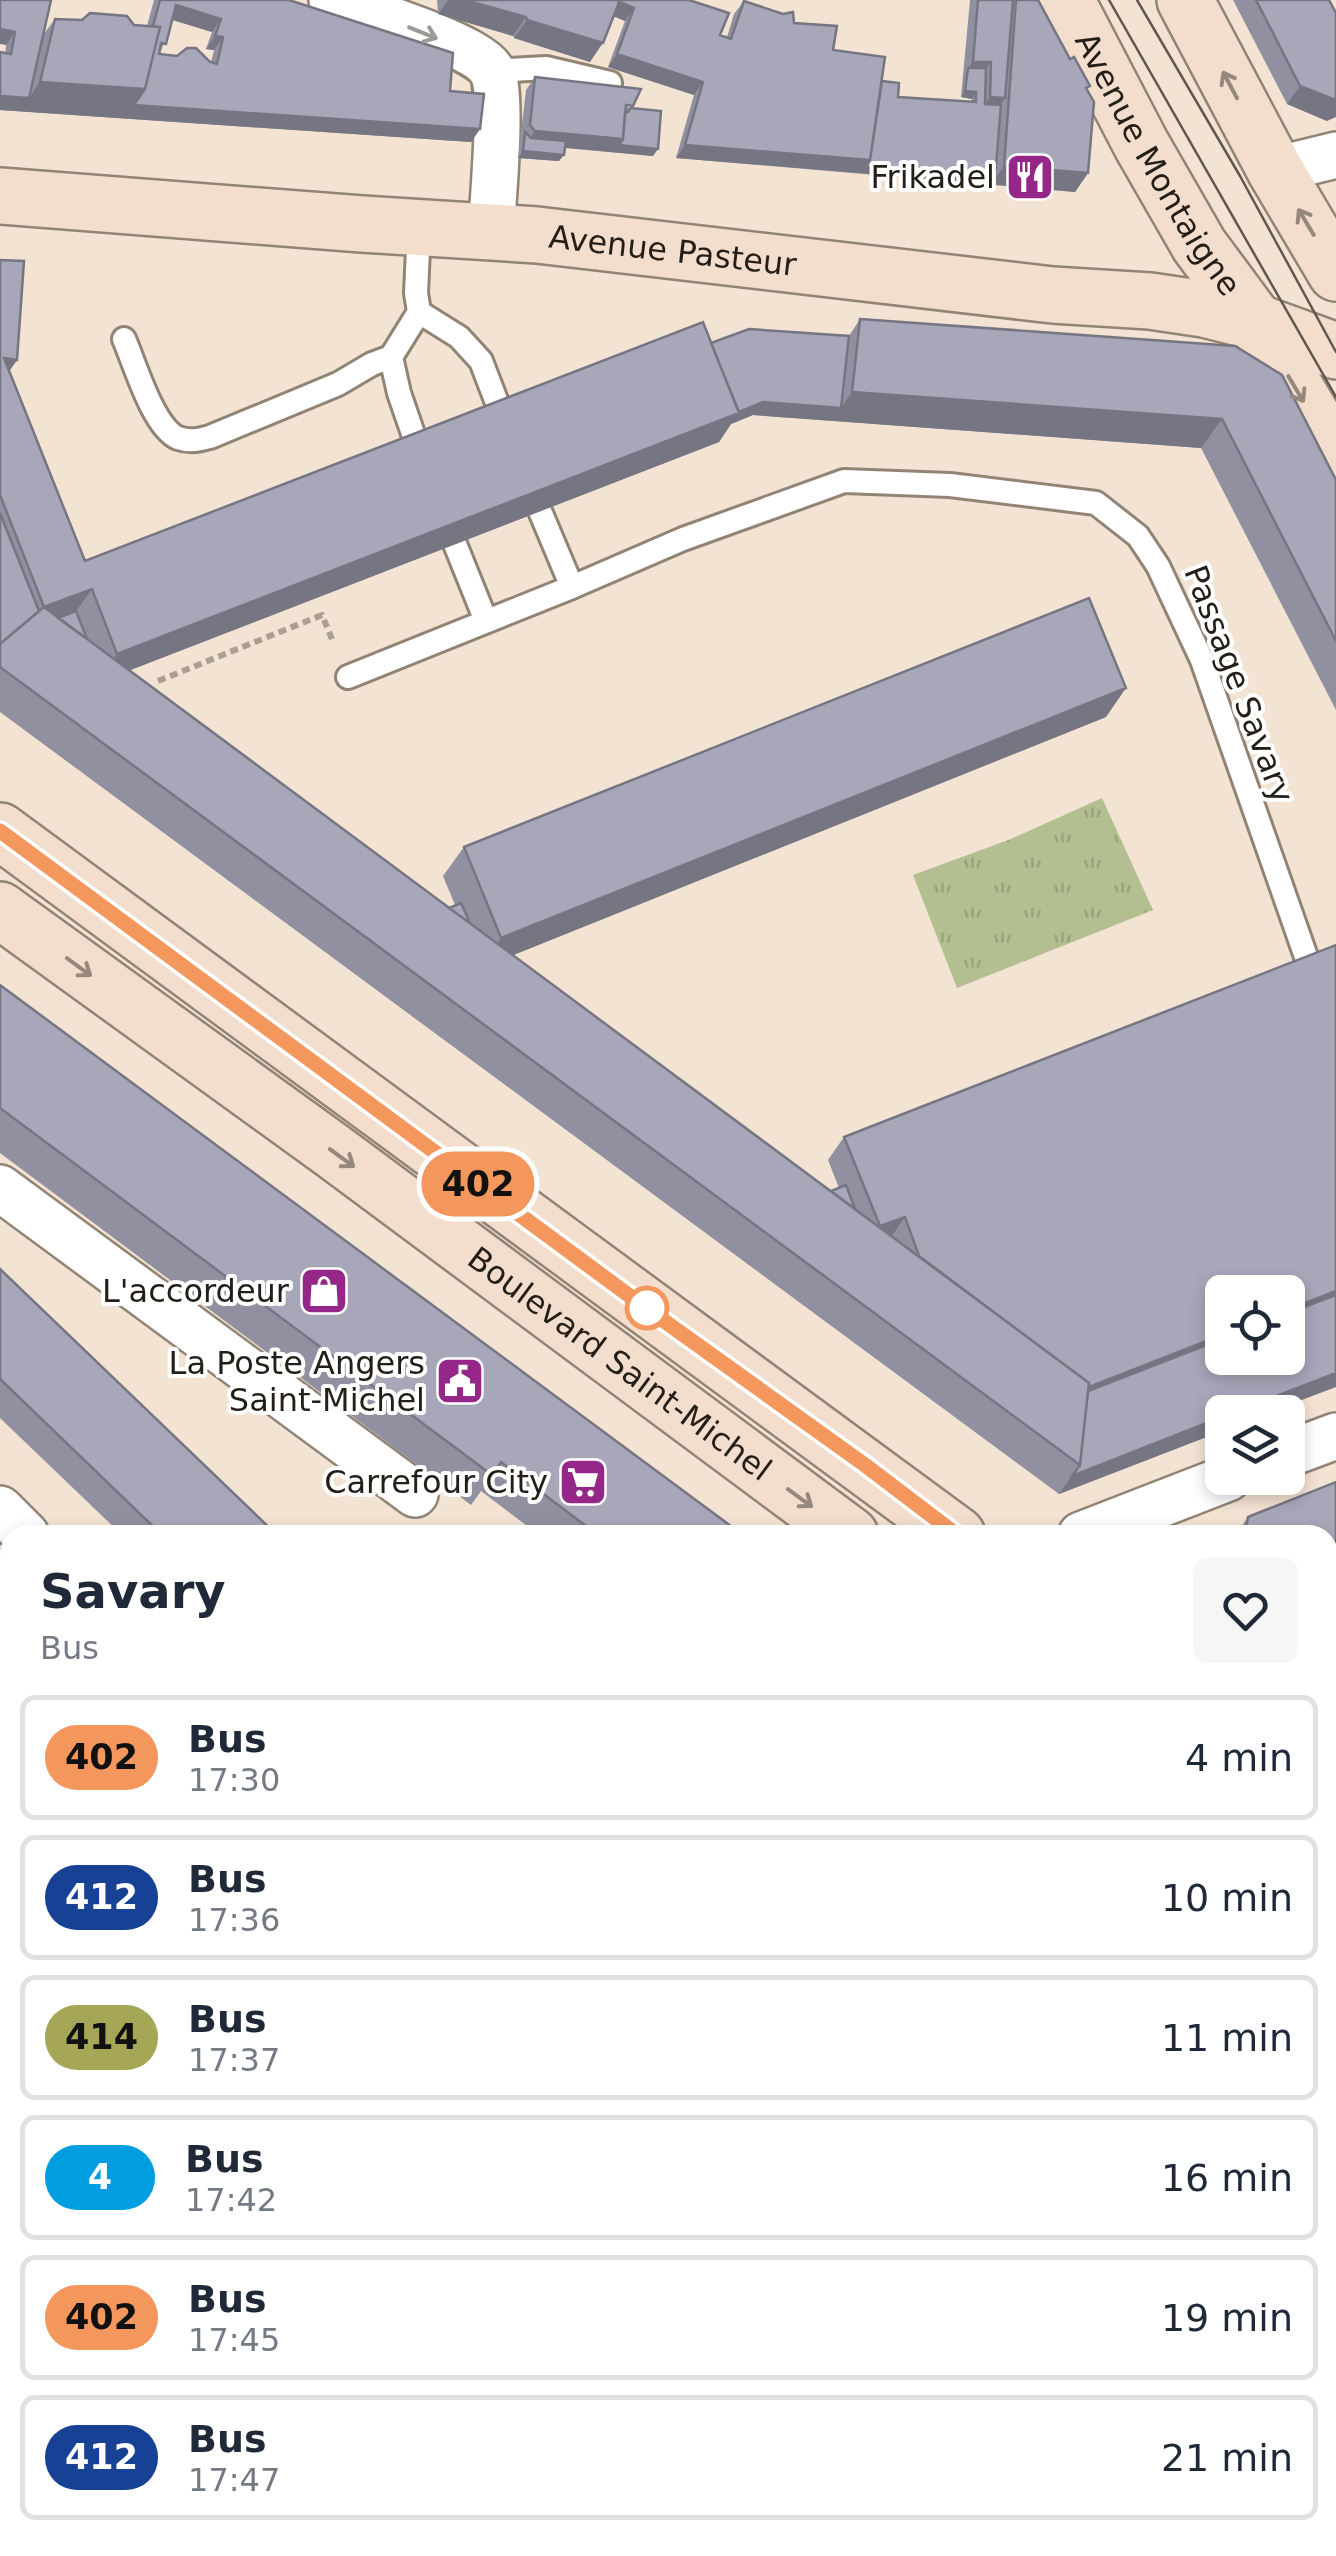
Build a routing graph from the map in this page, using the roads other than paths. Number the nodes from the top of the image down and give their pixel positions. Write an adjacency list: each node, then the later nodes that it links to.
1 (332, 0): 4 (street, one-way to 4)
2 (1066, 0): 13 (main road, Avenue Montaigne)
3 (1185, 0): 7 (main road, one-way to 3)
4 (492, 71): 5 (lane); 10 (street)
5 (610, 83)
6 (1336, 155): 7 (street)
7 (1275, 170): 11 (main road, one-way to 7)
8 (0, 196): 9 (main road, Avenue Pasteur)
9 (419, 228): 10 (main road, Avenue Pasteur); 12 (lane)
10 (492, 232): 13 (main road, Avenue Pasteur)
11 (1336, 273)
12 (419, 312): 16 (lane); 17 (lane)
13 (1256, 322): 15 (main road, Avenue Pasteur); 19 (main road, Avenue Montaigne, one-way to 19)
14 (124, 339): 16 (lane)
15 (1336, 351)
16 (391, 357): 18 (lane)
17 (504, 420)
18 (420, 454)
19 (1336, 456)
20 (540, 512): 22 (lane)
21 (455, 544): 23 (lane)
22 (572, 587): 23 (lane, Passage Savary); 27 (lane, Passage Savary)
23 (486, 620): 24 (lane, Passage Savary)
24 (348, 678)
25 (0, 831): 34 (main road, Boulevard Saint-Michel)
26 (0, 910): 33 (main road, Boulevard Saint-Michel, one-way to 33)
27 (1311, 971)
28 (0, 1188): 32 (street)
29 (1336, 1436): 30 (street)
30 (1305, 1448)
31 (1205, 1487): 35 (street)
32 (415, 1494)
33 (837, 1525)
34 (945, 1525)
35 (1107, 1525)

